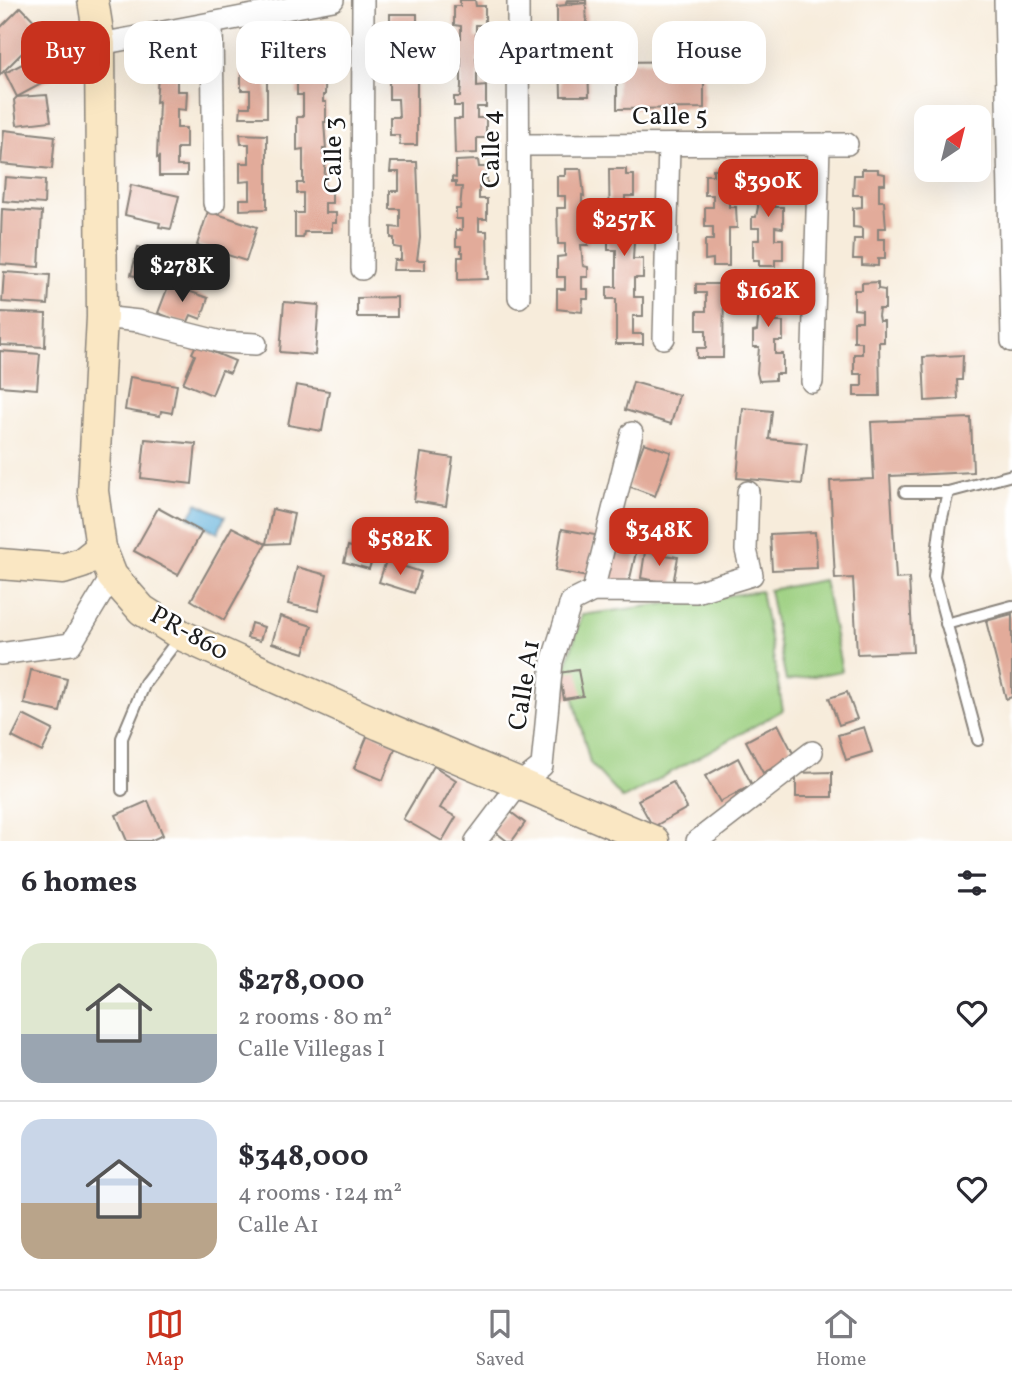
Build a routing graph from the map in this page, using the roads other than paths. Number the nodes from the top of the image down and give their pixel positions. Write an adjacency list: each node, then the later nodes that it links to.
1 (93, 0): 6 (street, PR-860 / PR-860)
2 (333, 0): 7 (street)
3 (363, 0): 15 (street, Calle 3)
4 (518, 0): 11 (street, Calle 4)
5 (1005, 0): 19 (street)
6 (96, 21)
7 (222, 21)
8 (100, 84): 17 (street, PR-860 / PR-860)
9 (213, 84): 14 (street)
10 (847, 144): 13 (street, Calle 5)
11 (520, 145): 12 (street, Calle 5); 16 (street, Calle 4)
12 (669, 145): 13 (street, Calle 5); 18 (street)
13 (819, 146): 21 (street)
14 (214, 203)
15 (362, 269)
16 (519, 297)
17 (102, 317): 20 (street); 27 (street, PR-860 / PR-860)
18 (664, 338)
19 (1012, 341)
20 (256, 344)
21 (812, 382)
22 (632, 433): 30 (street)
23 (1012, 475): 26 (lane)
24 (748, 492): 30 (street)
25 (905, 492): 26 (lane)
26 (948, 492): 32 (lane)
27 (101, 548): 28 (street); 29 (street, PR-860 / PR-860)
28 (0, 565)
29 (112, 576): 33 (street, PR-860 / PR-860); 34 (street)
30 (593, 591): 37 (street, Calle A1)
31 (1012, 606): 32 (lane)
32 (946, 624): 35 (lane)
33 (181, 635): 37 (street, PR-860 / PR-860); 38 (lane)
34 (0, 654)
35 (978, 740)
36 (812, 752): 41 (street)
37 (519, 784): 39 (street, Calle A1); 40 (street, PR-860 / PR-860)
38 (122, 790)
39 (476, 841)
40 (654, 841)
41 (697, 841)

